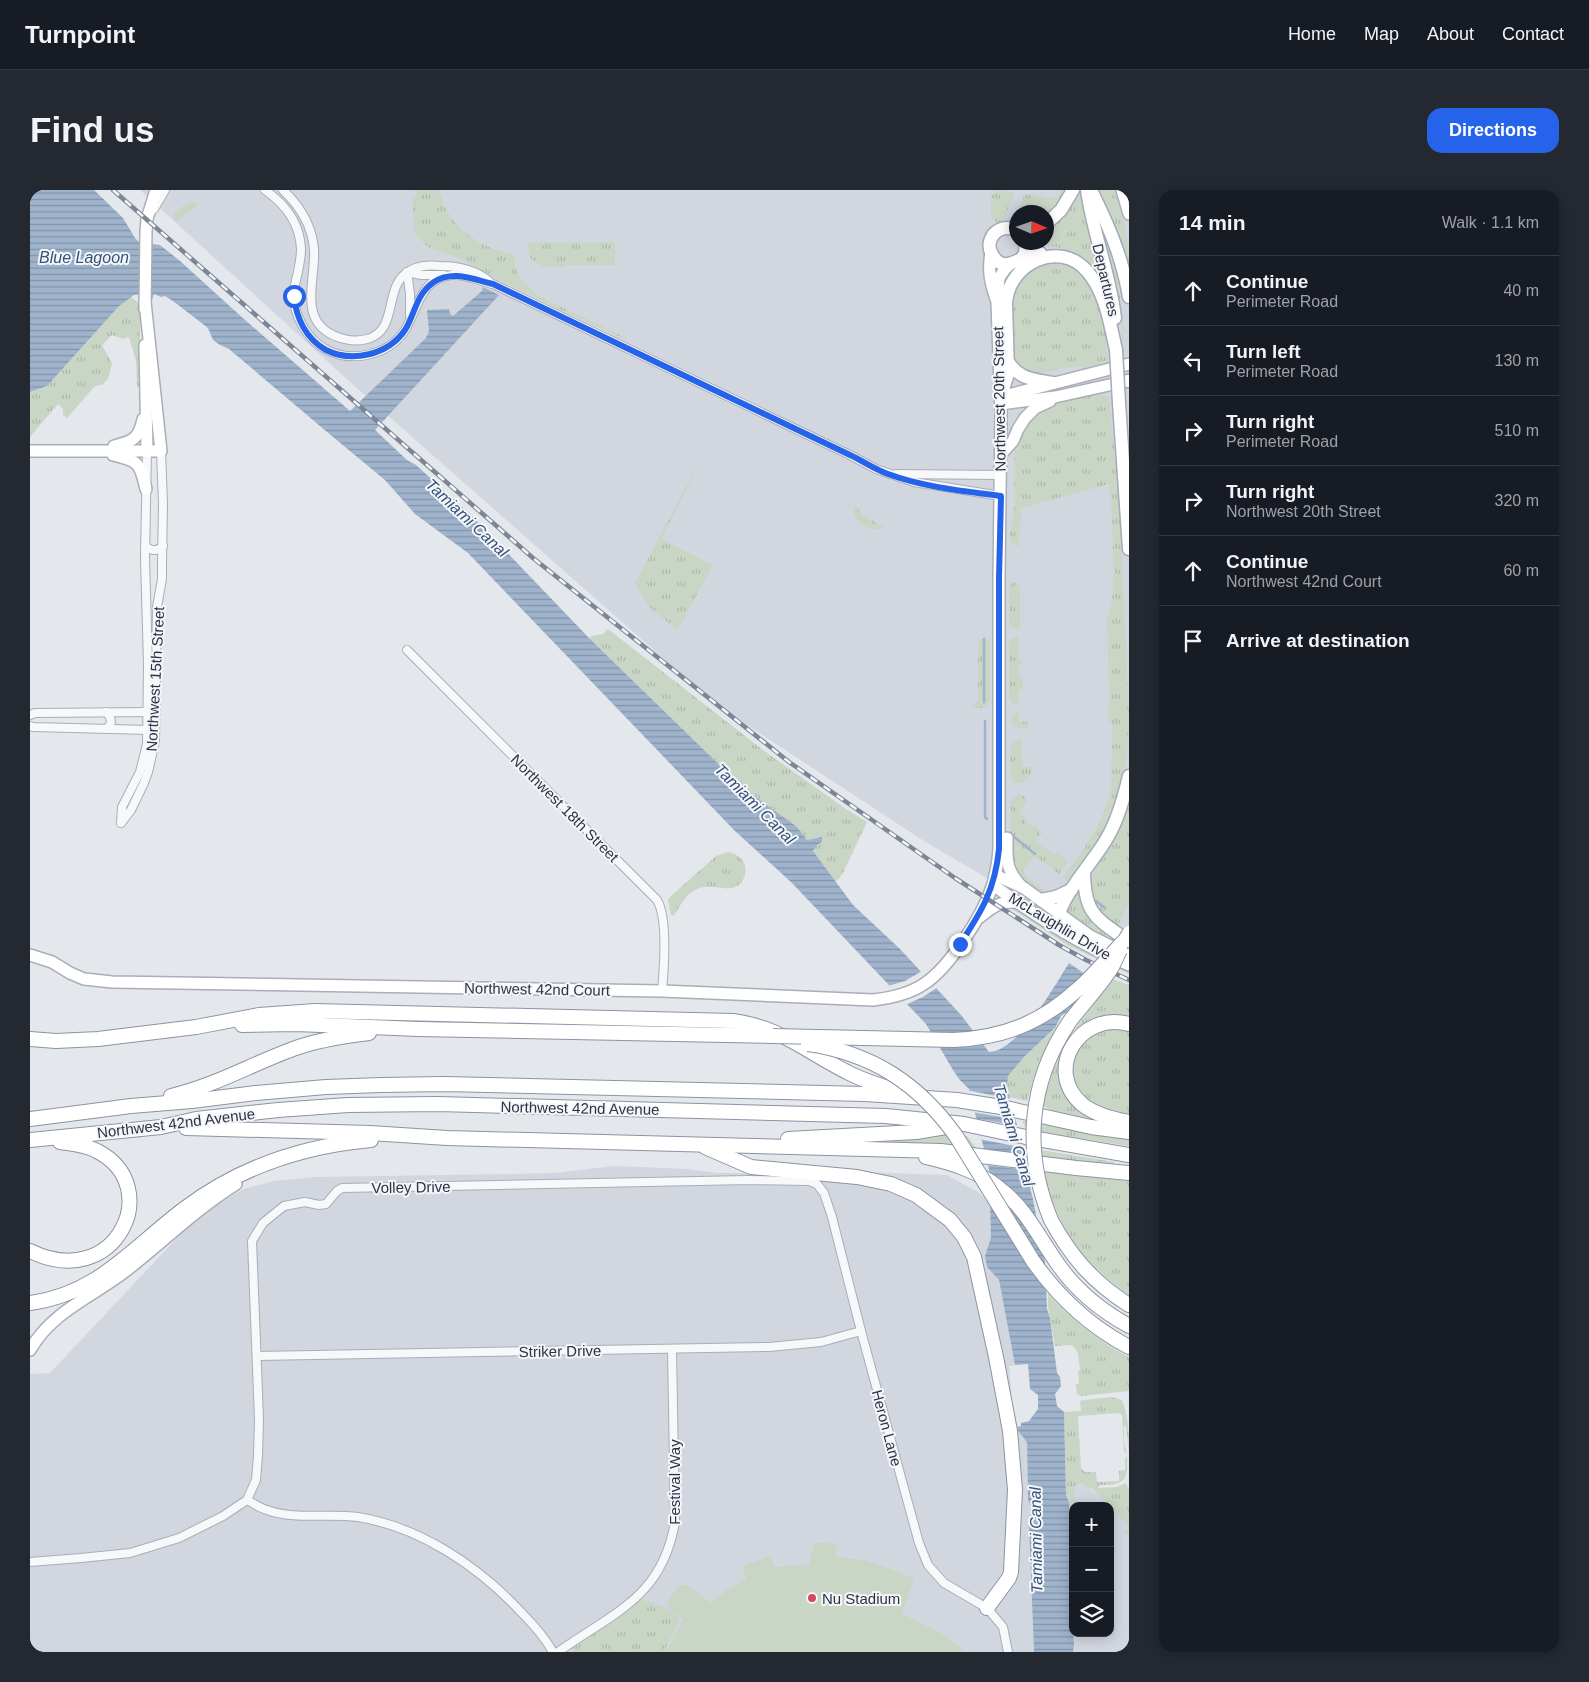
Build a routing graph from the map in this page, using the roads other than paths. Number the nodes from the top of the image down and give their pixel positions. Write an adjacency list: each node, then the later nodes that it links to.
1 (156, 190): 11 (street, Northwest 15th Street)
2 (165, 190): 11 (street)
3 (265, 190): 24 (street)
4 (283, 190): 18 (street)
5 (1073, 190): 10 (main road)
6 (1087, 190): 25 (main road, Departures)
7 (1091, 190): 21 (main road)
8 (1122, 190): 9 (street)
9 (1129, 214)
10 (1054, 217)
11 (147, 225): 22 (street, Northwest 15th Street)
12 (1009, 227): 14 (main road)
13 (1025, 250): 16 (main road)
14 (991, 252): 17 (main road); 23 (street, Northwest 20th Street)
15 (1054, 256): 16 (main road); 25 (main road); 26 (main road)
16 (1022, 258): 17 (main road)
17 (1010, 264): 23 (street, Northwest 20th Street)
18 (407, 272): 19 (street); 20 (street); 24 (street)
19 (451, 275): 20 (street); 24 (street)
20 (493, 284): 38 (street)
21 (1129, 297)
22 (145, 302): 32 (street, Northwest 15th Street); 36 (street, Northwest 15th Street)
23 (997, 303): 31 (street, Northwest 20th Street)
24 (409, 322)
25 (1116, 350): 44 (main road, Departures, bridge)
26 (1007, 360): 29 (main road); 31 (main road)
27 (1129, 364): 29 (street)
28 (1128, 381): 30 (street)
29 (1053, 383): 31 (street)
30 (1055, 397): 31 (street); 37 (street)
31 (1001, 400): 37 (street, Northwest 20th Street)
32 (146, 406): 34 (street); 35 (street, Northwest 15th Street)
33 (30, 451): 34 (street)
34 (94, 451): 35 (street); 40 (street)
35 (147, 451): 36 (street); 40 (street, Northwest 15th Street)
36 (161, 451): 43 (street, Northwest 15th Street)
37 (1001, 454): 39 (street, Northwest 20th Street)
38 (889, 474): 39 (street); 41 (street)
39 (1001, 475): 41 (street, Northwest 20th Street)
40 (146, 489): 42 (street, Northwest 15th Street)
41 (1001, 496): 53 (street, Northwest 20th Street)
42 (145, 546): 43 (street); 47 (street, Northwest 15th Street)
43 (162, 546): 47 (street, Northwest 15th Street)
44 (1129, 549)
45 (407, 650): 67 (street, Northwest 18th Street)
46 (106, 712): 47 (street); 48 (street); 50 (street)
47 (152, 712): 51 (street, Northwest 15th Street)
48 (30, 715)
49 (30, 726): 50 (street)
50 (106, 729): 51 (street)
51 (151, 730): 51 (street, Northwest 15th Street)
52 (1129, 776): 54 (main road)
53 (1000, 789): 55 (street, Northwest 20th Street); 56 (street)
54 (1084, 874): 57 (main road); 63 (main road)
55 (994, 880): 56 (street, McLaughlin Drive); 59 (street, McLaughlin Drive); 61 (street, Northwest 42nd Court)
56 (1024, 888): 58 (street, McLaughlin Drive)
57 (1071, 890): 58 (main road); 60 (main road)
58 (1041, 900): 60 (street, McLaughlin Drive)
59 (1017, 902): 61 (street); 62 (street, McLaughlin Drive)
60 (1060, 914): 62 (main road); 65 (street, McLaughlin Drive)
61 (976, 919): 67 (street, Northwest 42nd Court)
62 (1064, 932): 66 (street, McLaughlin Drive)
63 (1127, 939): 71 (highway, bridge); 91 (highway, bridge)
64 (30, 955): 67 (street, Northwest 42nd Court)
65 (1129, 955)
66 (1129, 965)
67 (662, 991)
68 (1129, 1024): 76 (highway)
69 (196, 1027): 70 (highway); 72 (highway); 73 (highway)
70 (419, 1029): 71 (highway); 74 (highway)
71 (773, 1036): 94 (highway, bridge)
72 (31, 1039)
73 (911, 1096): 74 (highway, Northwest 42nd Avenue); 79 (highway, Northwest 42nd Avenue)
74 (131, 1106): 75 (highway, Northwest 42nd Avenue)
75 (30, 1119)
76 (1129, 1122)
77 (964, 1124): 78 (highway, Northwest 42nd Avenue); 83 (highway); 86 (highway, Northwest 42nd Avenue)
78 (161, 1127): 80 (highway); 81 (highway, Northwest 42nd Avenue)
79 (1129, 1132)
80 (447, 1138): 82 (highway); 84 (highway)
81 (36, 1139): 89 (highway)
82 (697, 1144): 83 (highway); 100 (highway)
83 (757, 1146): 85 (highway)
84 (308, 1149): 90 (highway); 96 (street)
85 (898, 1150): 87 (highway); 92 (highway)
86 (1129, 1155)
87 (1129, 1172)
88 (832, 1217): 93 (street, Heron Lane); 97 (street, Volley Drive)
89 (33, 1253)
90 (35, 1303)
91 (1129, 1305)
92 (1129, 1326)
93 (861, 1331): 95 (street, Striker Drive); 100 (street, Heron Lane)
94 (1129, 1347)
95 (672, 1349): 97 (street, Striker Drive); 102 (street, Festival Way)
96 (30, 1350)
97 (257, 1356): 98 (street, Volley Drive)
98 (247, 1500): 99 (street); 101 (street)
99 (30, 1562)
100 (987, 1608): 103 (street, Heron Lane)
101 (553, 1652)
102 (558, 1652)
103 (1008, 1652)

